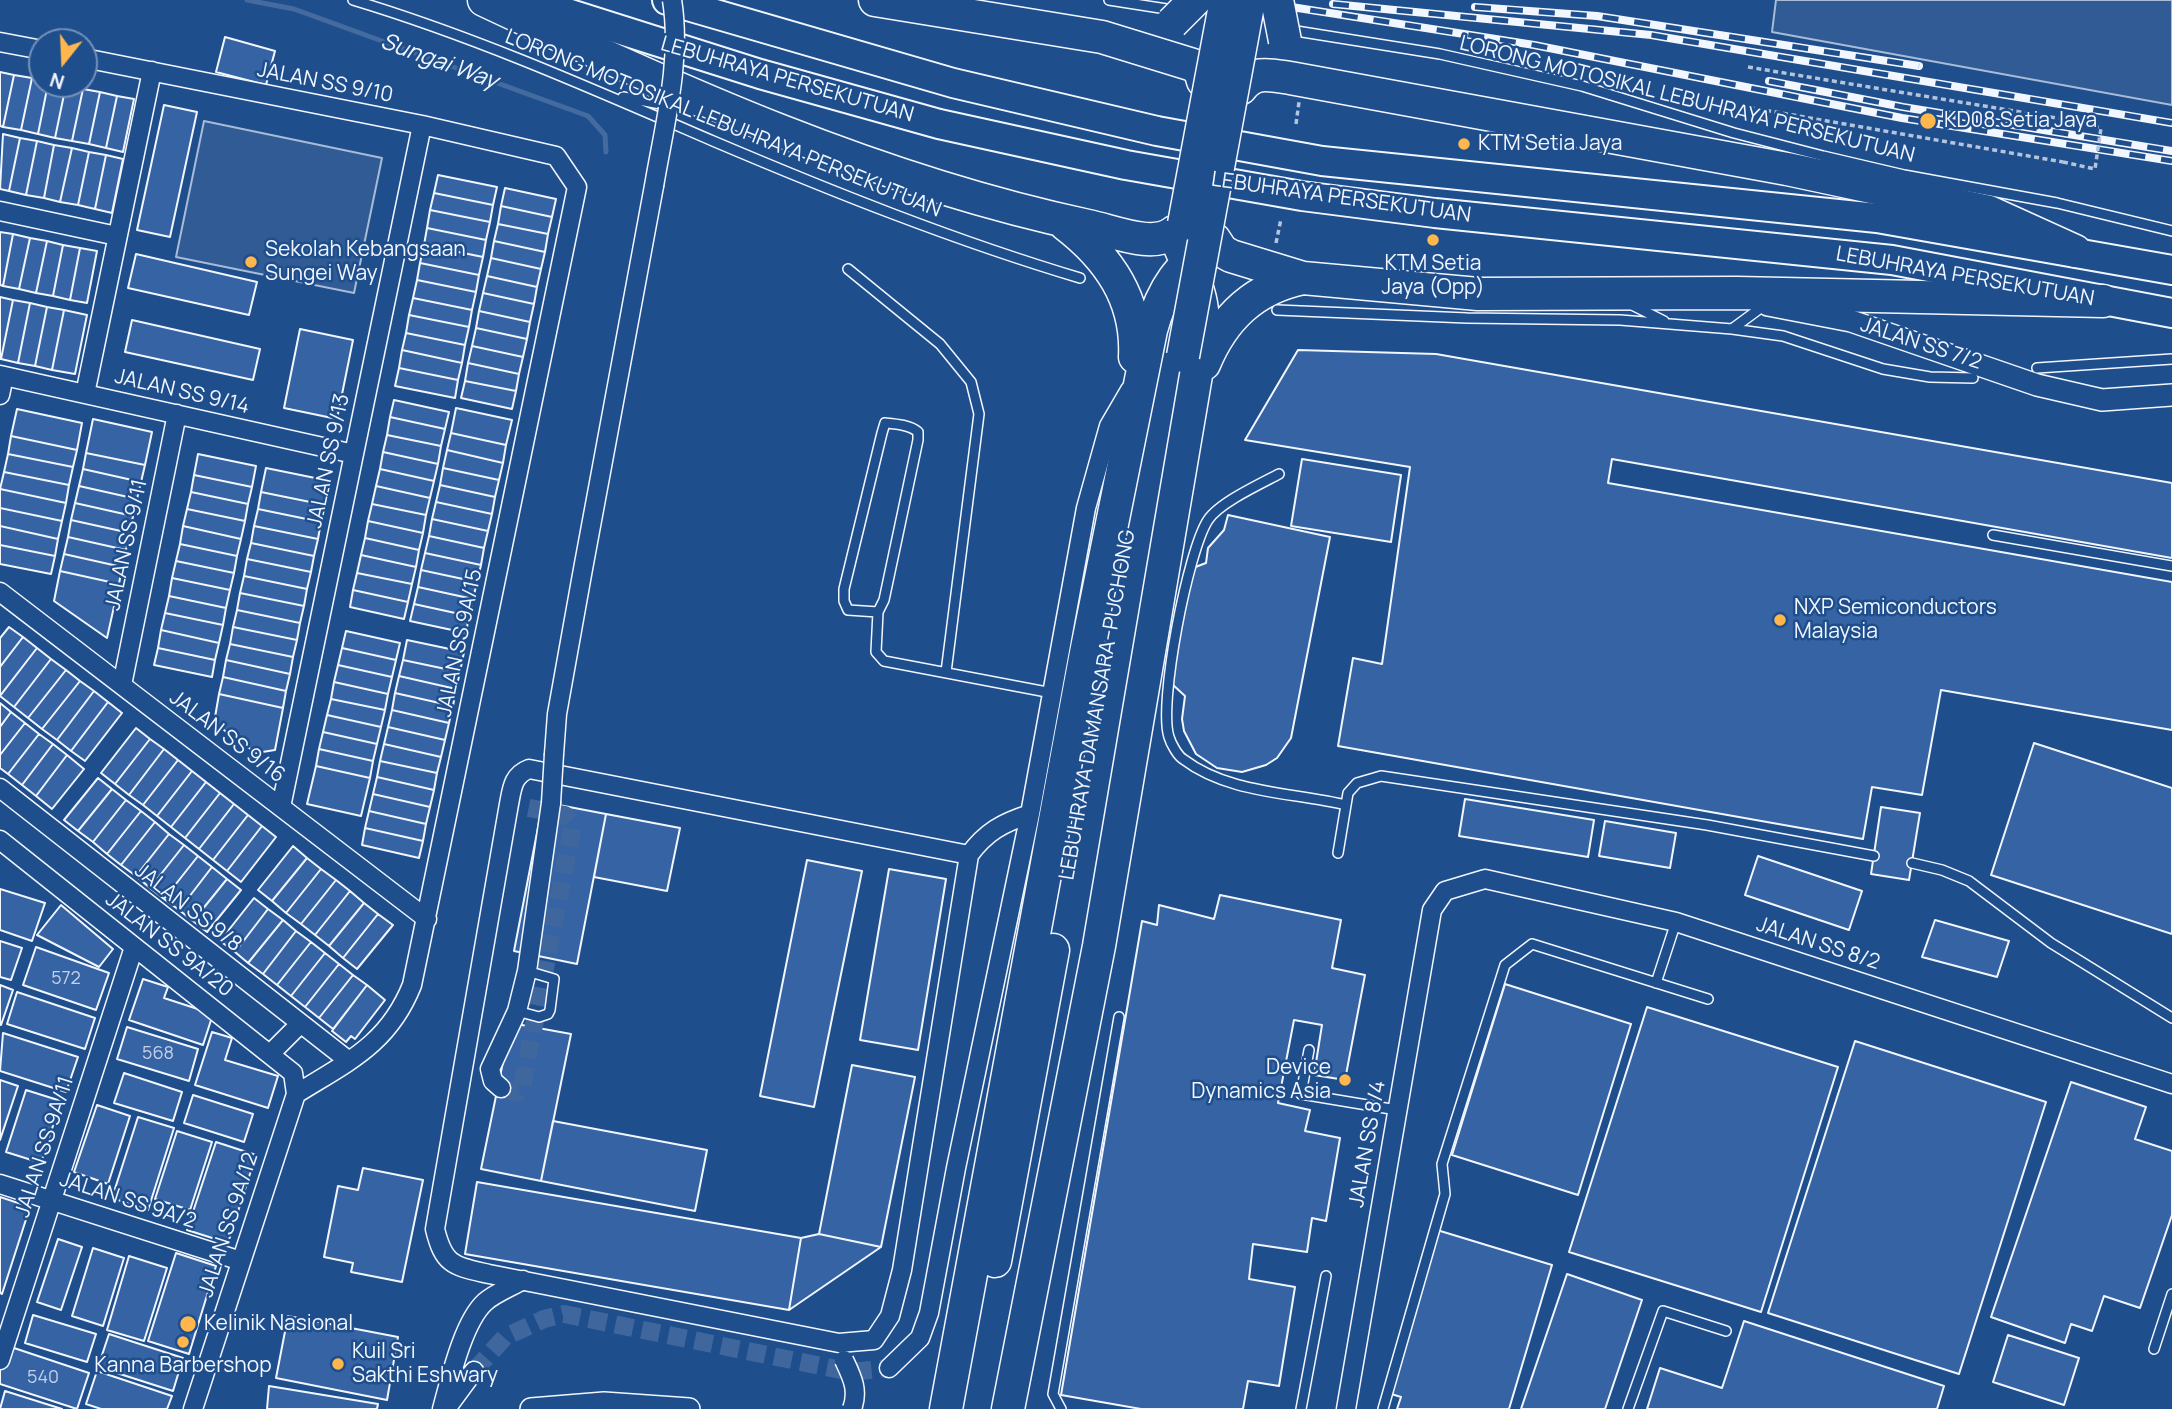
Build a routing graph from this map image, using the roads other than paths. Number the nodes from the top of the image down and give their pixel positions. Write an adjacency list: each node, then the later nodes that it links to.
1 (353, 0): 16 (lane, LORONG MOTOSIKAL LEBUHRAYA PERSEKUTUAN)
2 (484, 0): 17 (highway)
3 (526, 0): 34 (highway, LEBUHRAYA PERSEKUTUAN)
4 (669, 0): 28 (highway, LEBUHRAYA PERSEKUTUAN); 73 (street, bridge)
5 (875, 0): 9 (highway)
6 (1109, 0): 7 (lane, LORONG MOTOSIKAL LEBUHRAYA PERSEKUTUAN)
7 (1200, 9): 8 (lane, LORONG MOTOSIKAL LEBUHRAYA PERSEKUTUAN); 9 (highway); 14 (highway); 88 (highway, LEBUHRAYA DAMANSARA–PUCHONG, bridge)
8 (1268, 15): 14 (highway); 15 (highway); 20 (lane, LORONG MOTOSIKAL LEBUHRAYA PERSEKUTUAN); 88 (highway, LEBUHRAYA DAMANSARA–PUCHONG, bridge)
9 (1102, 37): 14 (highway)
10 (0, 42): 11 (street)
11 (28, 47)
12 (98, 61): 13 (street, JALAN SS 9/10)
13 (152, 71): 18 (street, JALAN SS 9/10); 26 (street)
14 (1215, 75): 15 (highway); 24 (highway); 27 (highway)
15 (1333, 85): 21 (highway)
16 (598, 90): 17 (lane); 32 (lane, LORONG MOTOSIKAL LEBUHRAYA PERSEKUTUAN)
17 (731, 113): 23 (highway)
18 (422, 125): 19 (street, JALAN SS 9/10); 51 (street, JALAN SS 9/13)
19 (556, 156): 70 (street, JALAN SS 9A/15)
20 (1827, 157): 21 (lane); 25 (lane, LORONG MOTOSIKAL LEBUHRAYA PERSEKUTUAN)
21 (1787, 169): 28 (highway)
22 (0, 211): 26 (street)
23 (1059, 220): 24 (highway); 44 (highway)
24 (1174, 232): 29 (highway)
25 (2172, 232)
26 (117, 236): 46 (street)
27 (1222, 247): 29 (highway); 33 (highway)
28 (2075, 251): 31 (highway, LEBUHRAYA PERSEKUTUAN)
29 (1186, 265): 45 (highway); 50 (highway)
30 (848, 269): 57 (lane)
31 (2172, 270)
32 (1080, 278)
33 (1303, 278): 36 (highway); 45 (highway)
34 (2103, 301): 36 (highway); 38 (highway, LEBUHRAYA PERSEKUTUAN)
35 (1766, 304): 36 (street, JALAN SS 7/2); 39 (lane); 48 (street, JALAN SS 7/2)
36 (1668, 309): 37 (lane); 39 (lane)
37 (1277, 310)
38 (2172, 313)
39 (1732, 329): 43 (lane)
40 (2172, 359): 41 (lane)
41 (2037, 368)
42 (2, 375): 46 (street, JALAN SS 9/14); 47 (street)
43 (1973, 378)
44 (1134, 382): 50 (highway); 59 (street)
45 (1195, 387): 110 (highway)
46 (85, 394): 49 (street, JALAN SS 9/14)
47 (0, 395)
48 (2172, 395)
49 (177, 414): 51 (street, JALAN SS 9/14); 58 (street, JALAN SS 9/11)
50 (1132, 432): 107 (highway)
51 (354, 454): 62 (street, JALAN SS 9/13)
52 (1279, 474): 61 (lane)
53 (1993, 535): 54 (lane)
54 (2172, 566)
55 (0, 592): 58 (street, JALAN SS 9/16)
56 (878, 612): 56 (lane); 57 (lane)
57 (946, 672): 59 (lane)
58 (122, 685): 62 (street, JALAN SS 9/16)
59 (1052, 693): 63 (street)
60 (0, 788): 79 (street, JALAN SS 9/8)
61 (1346, 805): 65 (lane); 67 (lane)
62 (281, 807): 70 (street, JALAN SS 9/16)
63 (1030, 814): 66 (street); 100 (street)
64 (0, 840): 72 (street, JALAN SS 9A/20)
65 (1338, 853)
66 (969, 855): 91 (street); 98 (street)
67 (1874, 856)
68 (1912, 863): 78 (lane)
69 (1445, 891): 71 (street, JALAN SS 8/2); 86 (street, JALAN SS 8/4)
70 (427, 919): 82 (street, JALAN SS 9A/15)
71 (1676, 922): 74 (lane); 83 (street, JALAN SS 8/2)
72 (134, 947): 81 (street, JALAN SS 9A/20); 89 (street, JALAN SS 9A/11)
73 (527, 971): 76 (street); 76 (lane)
74 (1656, 983): 75 (lane); 114 (lane)
75 (1707, 999)
76 (517, 1011): 84 (street)
77 (1119, 1017): 111 (lane)
78 (2172, 1018)
79 (299, 1025): 81 (street); 82 (street, JALAN SS 9/8)
80 (1309, 1050): 86 (lane)
81 (271, 1053): 85 (street, JALAN SS 9A/20)
82 (349, 1061): 85 (street, JALAN SS 9A/15)
83 (2172, 1084)
84 (501, 1088)
85 (296, 1094): 90 (street, JALAN SS 9A/12)
86 (1397, 1110): 113 (street, JALAN SS 8/4)
87 (0, 1184): 89 (street, JALAN SS 9A/2)
88 (1022, 1189): 108 (highway, LEBUHRAYA DAMANSARA–PUCHONG); 109 (highway, LEBUHRAYA DAMANSARA–PUCHONG)
89 (52, 1200): 90 (street, JALAN SS 9A/2); 99 (street, JALAN SS 9A/11)
90 (241, 1261): 102 (street, JALAN SS 9A/12)
91 (489, 1274): 93 (street); 95 (street)
92 (1326, 1276): 112 (lane)
93 (523, 1280): 95 (street); 98 (street)
94 (2172, 1294): 97 (lane)
95 (481, 1306): 103 (street)
96 (1726, 1331): 115 (lane)
97 (2154, 1349)
98 (841, 1351): 106 (street, bridge)
99 (0, 1360)
100 (889, 1368)
101 (474, 1371): 103 (street)
102 (193, 1409)
103 (444, 1409)
104 (531, 1409): 105 (street)
105 (689, 1409)
106 (852, 1409)
107 (946, 1409)
108 (963, 1409)
109 (994, 1409)
110 (1008, 1409)
111 (1061, 1409)
112 (1301, 1409)
113 (1346, 1409)
114 (1383, 1409)
115 (1628, 1409)

